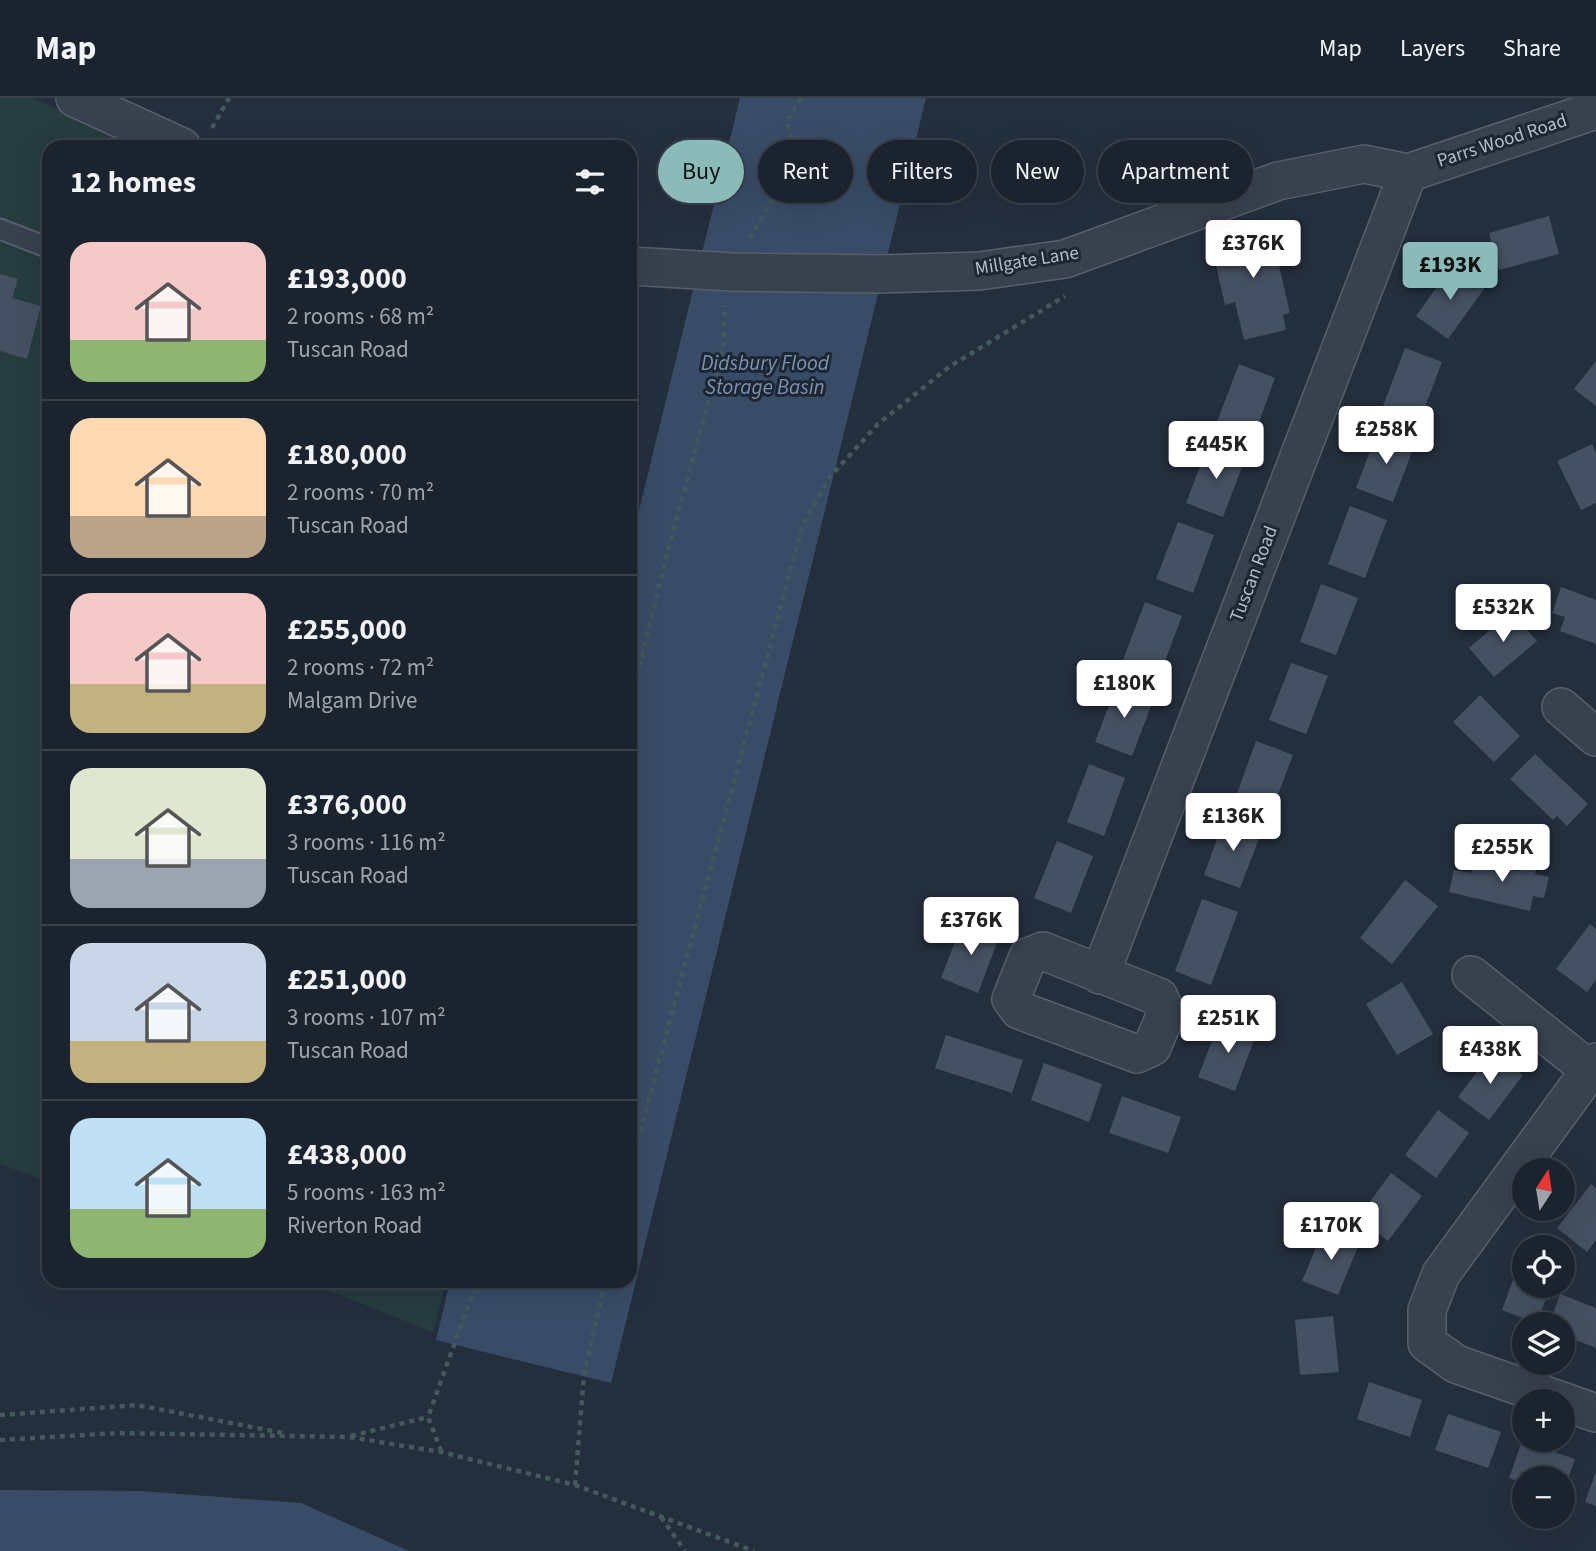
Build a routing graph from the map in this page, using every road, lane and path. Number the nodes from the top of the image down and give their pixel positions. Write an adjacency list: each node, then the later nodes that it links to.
1 (75, 98): 5 (street)
2 (229, 98): 6 (path)
3 (801, 98): 11 (path)
4 (1596, 110): 7 (street, Parrs Wood Road)
5 (190, 140)
6 (197, 140)
7 (1408, 173): 11 (street, Millgate Lane); 16 (street, Tuscan Road)
8 (0, 229): 9 (lane)
9 (42, 245)
10 (637, 266): 11 (street, Millgate Lane)
11 (733, 272): 13 (path)
12 (1076, 288): 19 (path)
13 (637, 676)
14 (1561, 707): 15 (street)
15 (1596, 737)
16 (1100, 975)
17 (1471, 975): 18 (street)
18 (1593, 1066): 22 (street)
19 (637, 1144)
20 (474, 1288): 24 (path)
21 (603, 1288): 29 (path)
22 (1596, 1413)
23 (0, 1415): 25 (path)
24 (428, 1417): 26 (path); 28 (path)
25 (296, 1436): 26 (path); 27 (path)
26 (349, 1437): 28 (path)
27 (0, 1440)
28 (441, 1452): 29 (path)
29 (575, 1485): 30 (path)
30 (660, 1517): 31 (path); 32 (path)
31 (685, 1551)
32 (754, 1551)

